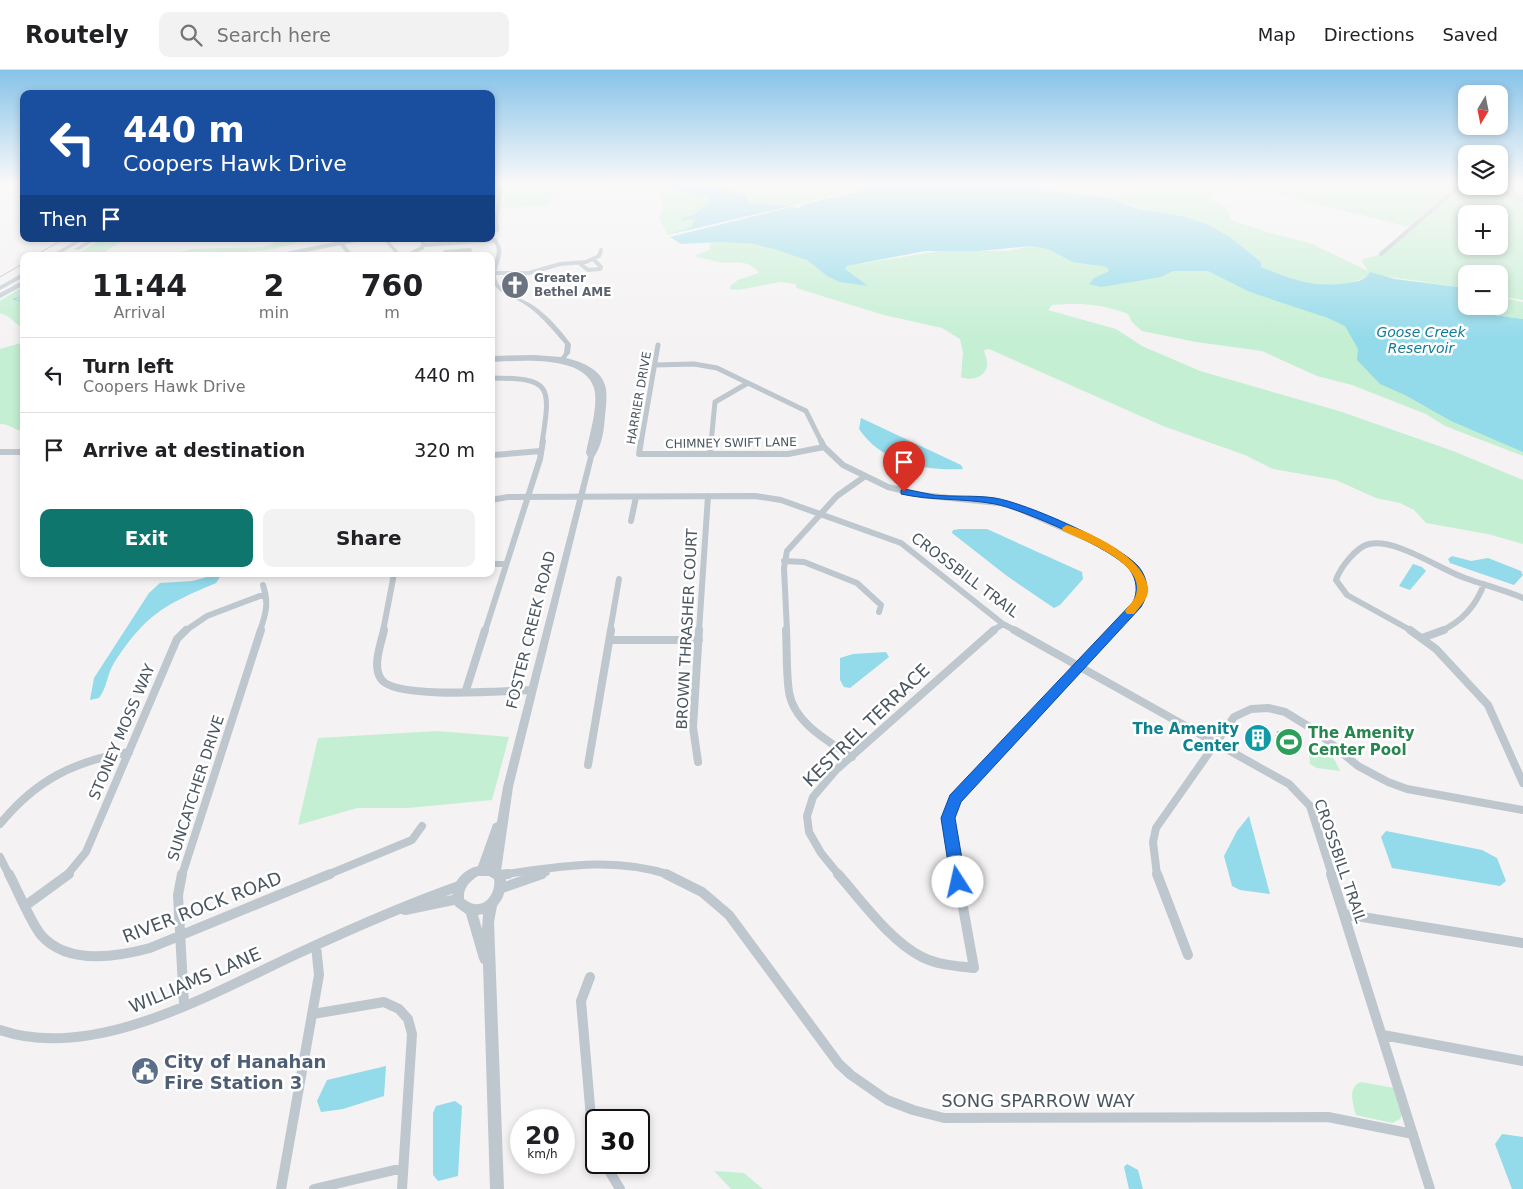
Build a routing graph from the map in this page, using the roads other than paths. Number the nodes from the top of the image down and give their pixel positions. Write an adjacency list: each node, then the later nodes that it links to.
1 (1403, 235): 22 (street)
2 (495, 240): 25 (street)
3 (77, 242): 14 (main road)
4 (89, 242): 15 (main road)
5 (346, 242): 10 (street)
6 (383, 242): 18 (street)
7 (388, 242): 19 (street)
8 (424, 242): 11 (street)
9 (471, 242): 11 (street); 12 (street)
10 (341, 243): 16 (street); 17 (street)
11 (423, 245): 20 (street)
12 (470, 250): 21 (street)
13 (601, 250): 23 (street)
14 (59, 252)
15 (73, 252)
16 (304, 252)
17 (347, 252)
18 (392, 252)
19 (396, 252)
20 (414, 252)
21 (445, 252)
22 (1381, 254)
23 (593, 259): 24 (street); 24 (street)
24 (579, 263): 26 (street)
25 (495, 266)
26 (495, 273)
27 (20, 276): 30 (main road)
28 (495, 279): 34 (street)
29 (20, 284): 31 (main road)
30 (0, 288)
31 (0, 296)
32 (658, 345): 35 (street, HARRIER DRIVE)
33 (495, 359): 34 (street, FOSTER CREEK ROAD)
34 (561, 360): 46 (street, FOSTER CREEK ROAD)
35 (655, 364): 37 (street); 43 (street, HARRIER DRIVE)
36 (495, 378): 41 (street)
37 (748, 383): 38 (street); 44 (street)
38 (824, 447): 44 (street, CHIMNEY SWIFT LANE); 45 (street)
39 (0, 452): 40 (street)
40 (20, 452)
41 (541, 452): 42 (street); 49 (street)
42 (495, 454)
43 (639, 454): 44 (street, CHIMNEY SWIFT LANE)
44 (710, 454)
45 (864, 477): 51 (street); 67 (street)
46 (580, 496): 48 (street, CROSSBILL TRAIL); 49 (street, CROSSBILL TRAIL); 69 (street, FOSTER CREEK ROAD)
47 (708, 496): 48 (street, CROSSBILL TRAIL); 51 (street, CROSSBILL TRAIL); 66 (street, BROWN THRASHER COURT)
48 (636, 497): 52 (street)
49 (528, 498): 50 (street, CROSSBILL TRAIL); 55 (street)
50 (495, 500)
51 (821, 514): 53 (street); 63 (street, CROSSBILL TRAIL)
52 (631, 521)
53 (784, 561): 62 (street); 72 (street)
54 (495, 564): 55 (street)
55 (505, 564): 68 (street)
56 (393, 577): 68 (street)
57 (619, 579): 65 (street)
58 (1484, 584): 61 (street); 64 (street); 64 (street)
59 (263, 585): 60 (street, SUNCATCHER DRIVE)
60 (265, 594): 71 (street, STONEY MOSS WAY); 92 (street, SUNCATCHER DRIVE)
61 (1523, 598)
62 (879, 612)
63 (1003, 624): 67 (street, CROSSBILL TRAIL); 72 (street, KESTREL TERRACE)
64 (1422, 638): 75 (street)
65 (610, 640): 66 (street); 74 (street)
66 (698, 640): 73 (street, BROWN THRASHER COURT)
67 (1079, 666): 70 (street, CROSSBILL TRAIL); 72 (street, KESTREL TERRACE)
68 (466, 690): 69 (street)
69 (532, 690): 77 (street, FOSTER CREEK ROAD)
70 (1217, 744): 76 (street); 91 (street, CROSSBILL TRAIL); 95 (street)
71 (128, 752): 78 (street); 88 (street, STONEY MOSS WAY)
72 (852, 757)
73 (698, 762)
74 (588, 765)
75 (1523, 783)
76 (1523, 810)
77 (503, 811): 82 (street, FOSTER CREEK ROAD); 83 (street, FOSTER CREEK ROAD)
78 (0, 824)
79 (422, 826): 92 (street, RIVER ROCK ROAD)
80 (0, 857): 88 (street, RIVER ROCK ROAD)
81 (558, 867): 83 (street, SONG SPARROW WAY); 85 (street, SONG SPARROW WAY); 104 (street, SONG SPARROW WAY)
82 (482, 870): 83 (street); 84 (street)
83 (496, 874): 85 (street)
84 (459, 886): 86 (street); 90 (street, WILLIAMS LANE)
85 (502, 888): 87 (street)
86 (458, 899): 89 (street); 90 (street, WILLIAMS LANE)
87 (491, 905): 89 (street); 96 (street)
88 (25, 906): 92 (street, RIVER ROCK ROAD)
89 (471, 910): 96 (street)
90 (395, 912): 94 (street, WILLIAMS LANE)
91 (1344, 914): 93 (street); 101 (street, CROSSBILL TRAIL)
92 (180, 936): 98 (street, SUNCATCHER DRIVE)
93 (1523, 943)
94 (316, 946): 98 (street, WILLIAMS LANE); 99 (street)
95 (1188, 955)
96 (489, 974): 110 (street)
97 (590, 977): 103 (street)
98 (184, 1005): 100 (street, WILLIAMS LANE)
99 (314, 1014): 105 (street); 107 (street)
100 (0, 1030)
101 (1383, 1035): 102 (street); 104 (street, CROSSBILL TRAIL)
102 (1523, 1061)
103 (590, 1109)
104 (1413, 1134): 112 (street, CROSSBILL TRAIL)
105 (403, 1168): 108 (street); 109 (street)
106 (611, 1174): 111 (street)
107 (281, 1189)
108 (314, 1189)
109 (402, 1189)
110 (496, 1189)
111 (620, 1189)
112 (1430, 1189)

